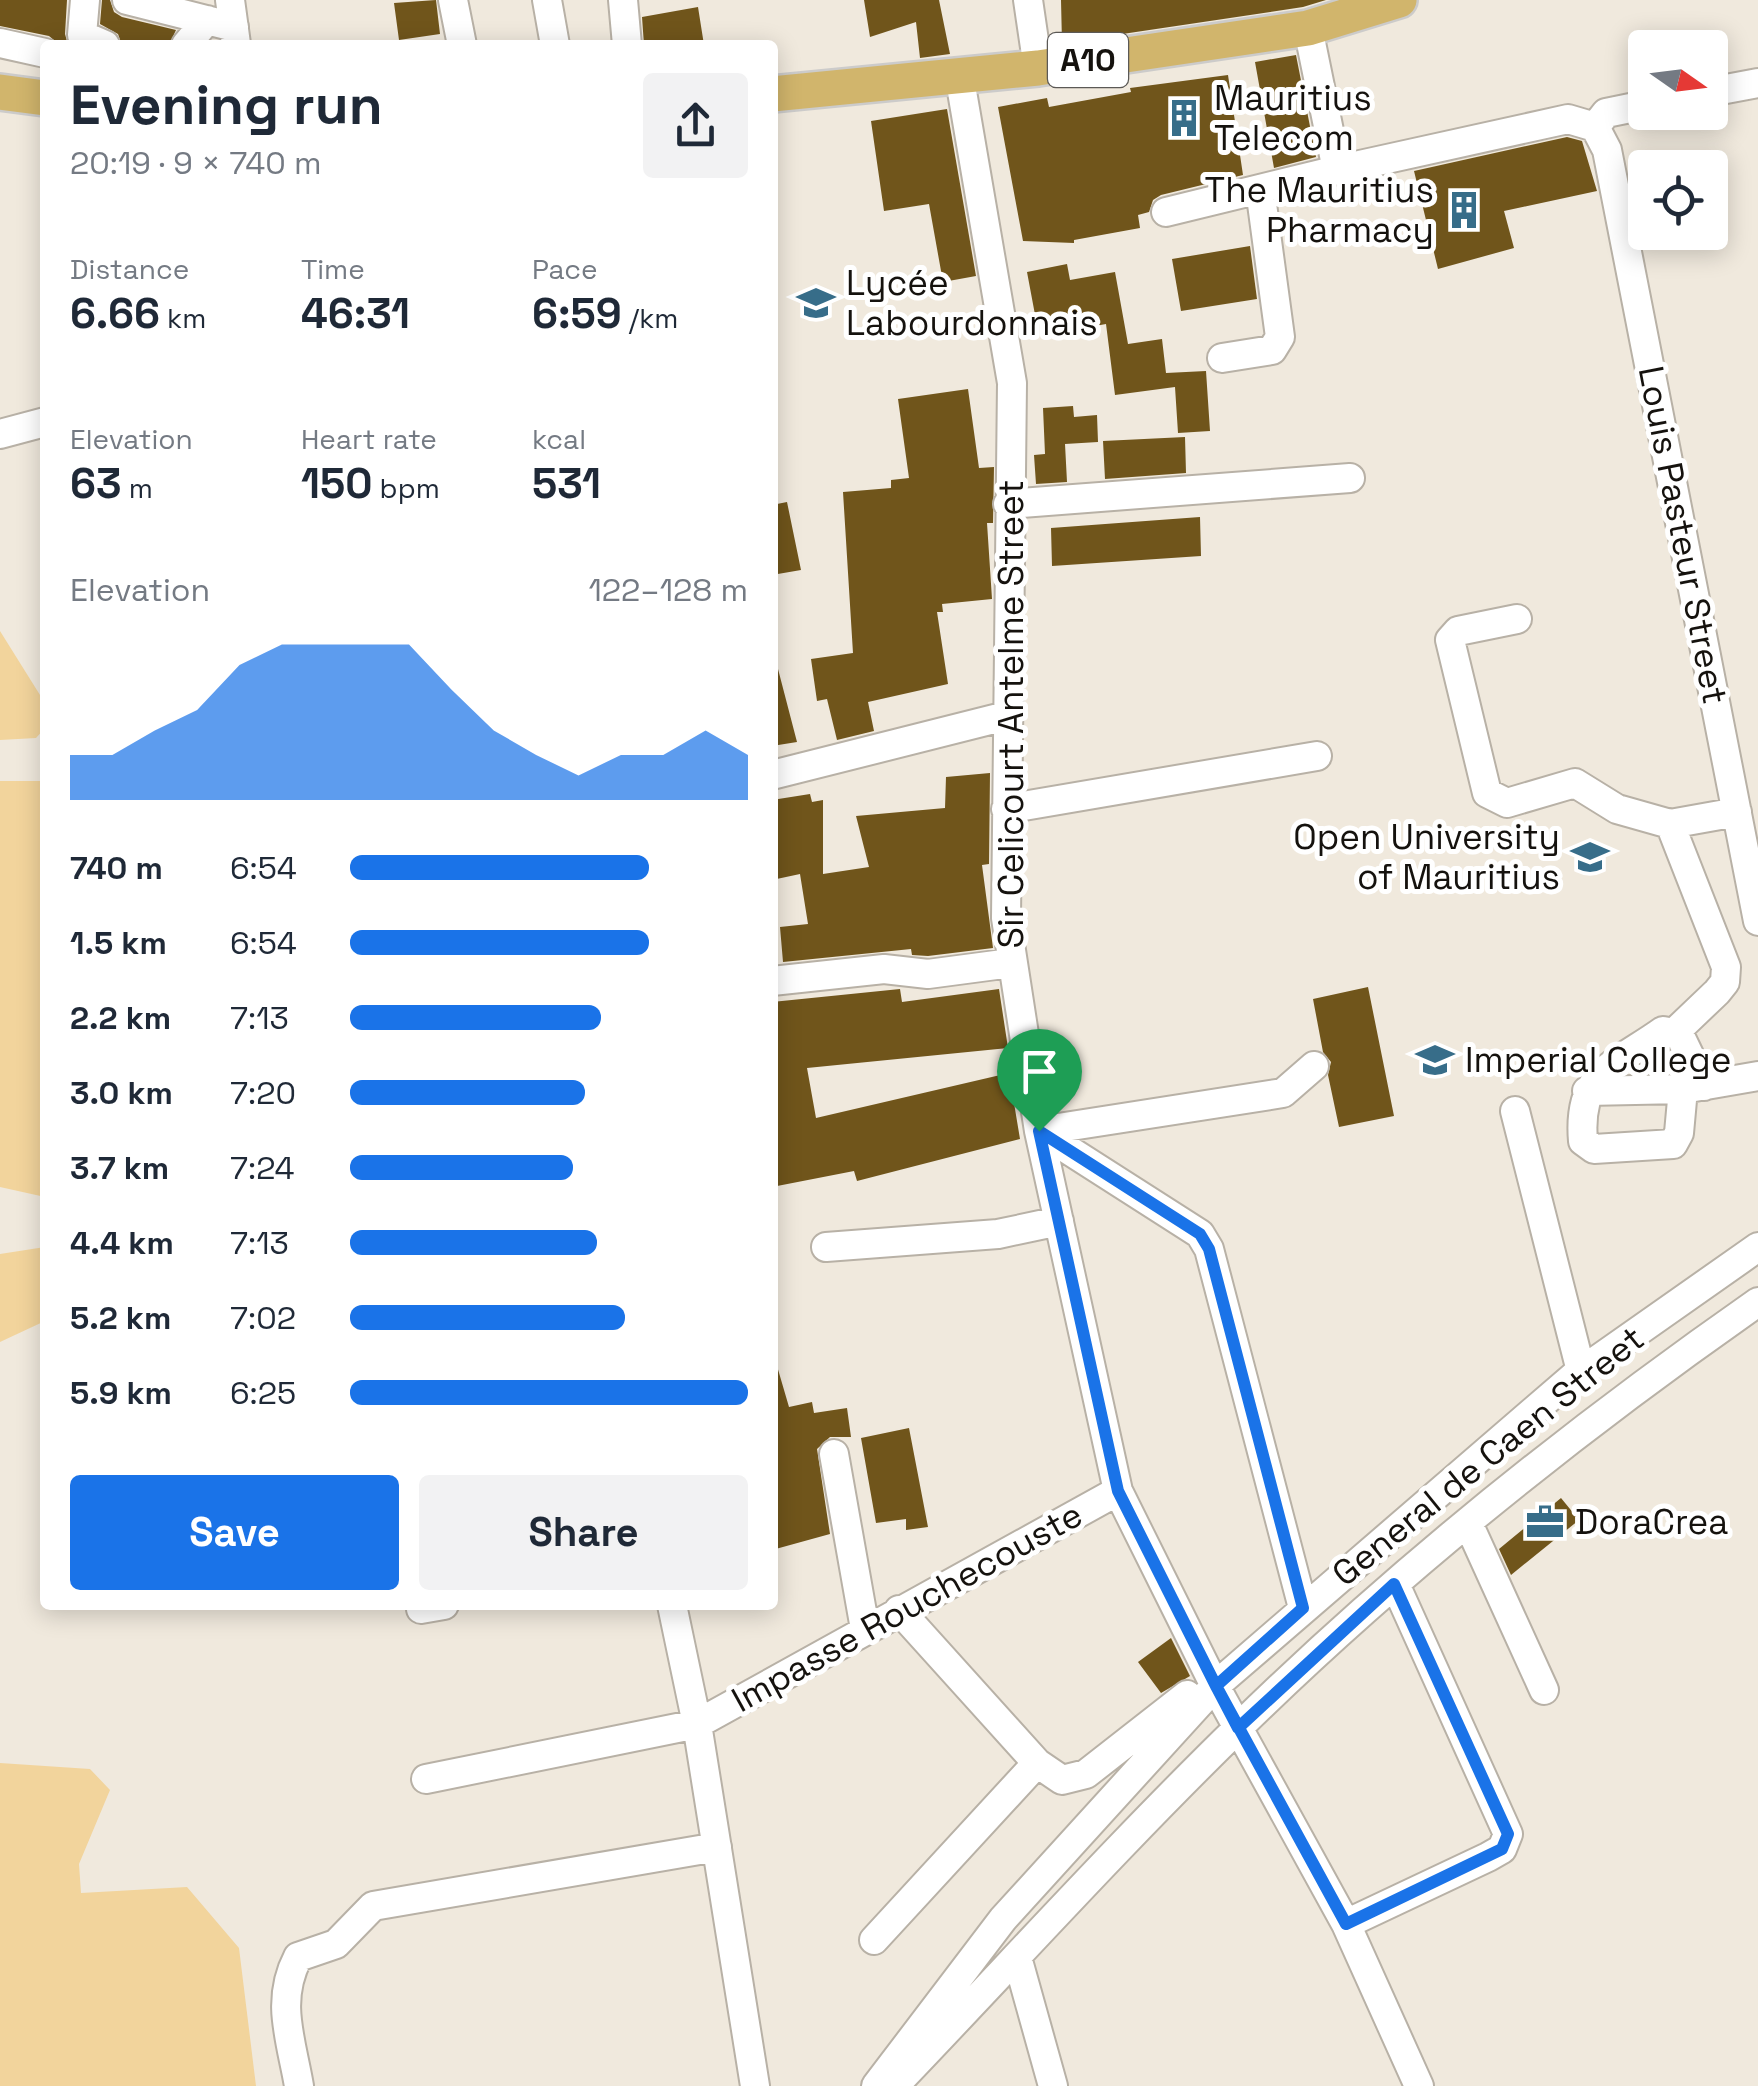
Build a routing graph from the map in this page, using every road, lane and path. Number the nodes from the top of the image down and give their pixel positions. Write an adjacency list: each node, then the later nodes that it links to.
1 (85, 0): 10 (street)
2 (128, 0): 8 (street)
3 (453, 0): 12 (street)
4 (548, 0): 13 (street)
5 (623, 0): 14 (street)
6 (1028, 0): 17 (street)
7 (1398, 0): 9 (main road, A10)
8 (212, 18): 11 (street)
9 (1308, 28): 17 (main road, A10); 26 (street)
10 (89, 40)
11 (191, 40)
12 (461, 40)
13 (554, 40)
14 (627, 40)
15 (0, 43): 16 (street)
16 (40, 52)
17 (1038, 68): 18 (main road, A10)
18 (959, 74): 22 (main road, A10); 33 (street, Sir Celicourt Antelme Street)
19 (1758, 82): 20 (street)
20 (1728, 88)
21 (0, 92): 23 (main road)
22 (778, 93)
23 (40, 97)
24 (1628, 108): 25 (street)
25 (1601, 139): 26 (street); 39 (street, Louis Pasteur Street)
26 (1337, 170): 27 (street)
27 (1260, 189): 28 (street); 29 (street)
28 (1166, 212)
29 (1222, 358)
30 (40, 423): 31 (street)
31 (0, 434)
32 (1350, 478): 33 (street)
33 (1008, 504): 35 (street, Sir Celicourt Antelme Street)
34 (1517, 620): 40 (street)
35 (1006, 716): 37 (street); 38 (street, Sir Celicourt Antelme Street)
36 (1317, 756): 38 (street)
37 (778, 773)
38 (1006, 809): 42 (street, Sir Celicourt Antelme Street)
39 (1737, 812): 40 (street); 41 (street, Louis Pasteur Street)
40 (1670, 824): 44 (street)
41 (1758, 921)
42 (1012, 963): 43 (street); 50 (street, Sir Celicourt Antelme Street)
43 (778, 980)
44 (1674, 1033): 47 (street); 48 (street)
45 (1314, 1066): 50 (street)
46 (1758, 1076): 47 (street)
47 (1693, 1087): 48 (street); 48 (street)
48 (1587, 1090)
49 (1515, 1111): 55 (street)
50 (1039, 1131): 51 (street, Sir Celicourt Antelme Street); 60 (street)
51 (1059, 1222): 52 (street); 57 (street, Sir Celicourt Antelme Street)
52 (826, 1247)
53 (1758, 1247): 55 (street, General de Caen Street)
54 (1758, 1302): 58 (street, General de Caen Street)
55 (1581, 1371): 60 (street, General de Caen Street)
56 (834, 1454): 63 (street)
57 (1118, 1491): 62 (street, Impasse Rouchecouste); 64 (street, Sir Celicourt Antelme Street)
58 (1468, 1524): 59 (street, General de Caen Street); 65 (street)
59 (1394, 1584): 67 (street, General de Caen Street); 71 (street)
60 (1303, 1608): 64 (street, General de Caen Street)
61 (673, 1610): 66 (street)
62 (899, 1610): 63 (street, Impasse Rouchecouste); 68 (street)
63 (865, 1629): 66 (street, Impasse Rouchecouste)
64 (1213, 1680): 67 (street, Sir Celicourt Antelme Street); 68 (street); 76 (street, General de Caen Street)
65 (1544, 1690)
66 (697, 1724): 69 (street, Impasse Rouchecouste); 70 (street)
67 (1238, 1728): 71 (street, Sir Celicourt Antelme Street); 73 (street, General de Caen Street)
68 (1037, 1763): 72 (street)
69 (426, 1779)
70 (717, 1847): 74 (street); 75 (street)
71 (1346, 1924): 79 (street, Sir Celicourt Antelme Street)
72 (874, 1940)
73 (1017, 1957): 77 (street, General de Caen Street); 78 (street)
74 (300, 2086)
75 (755, 2086)
76 (876, 2086)
77 (894, 2086)
78 (1053, 2086)
79 (1419, 2086)

